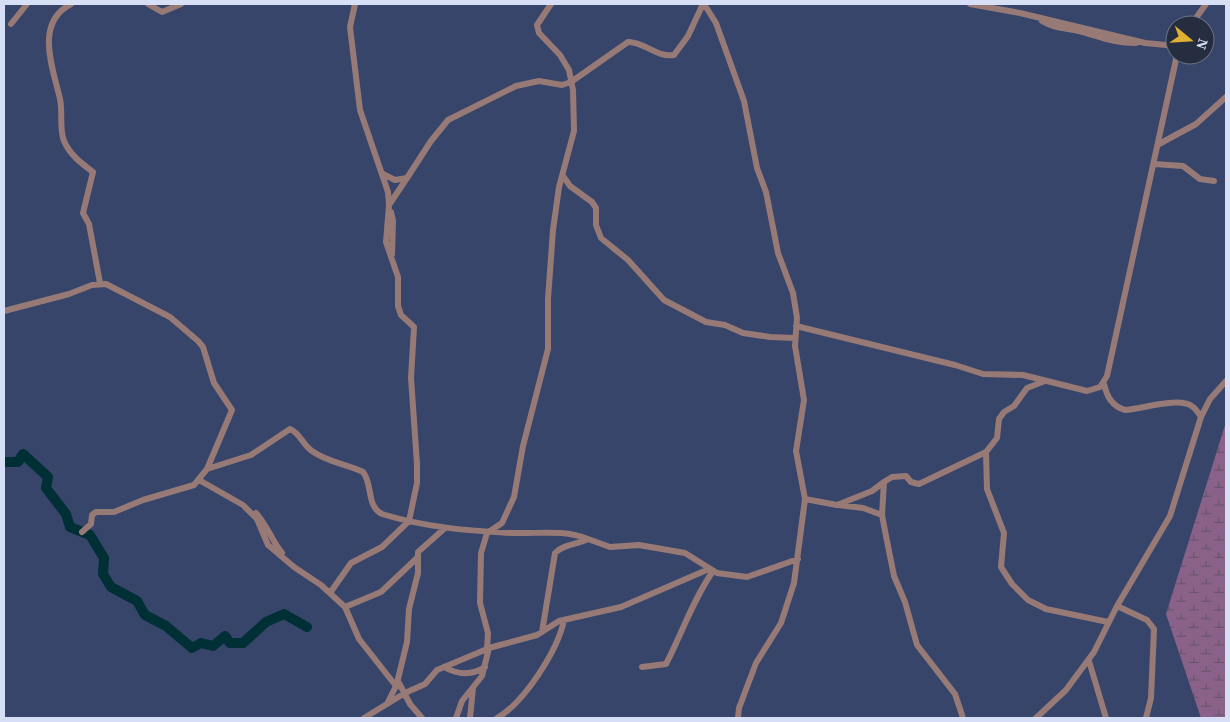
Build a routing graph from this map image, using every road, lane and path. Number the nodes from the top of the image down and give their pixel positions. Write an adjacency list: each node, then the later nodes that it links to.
1 (27, 4): 11 (street)
2 (71, 4): 23 (street)
3 (148, 4): 4 (street)
4 (181, 4)
5 (355, 4): 18 (street)
6 (551, 4): 14 (street)
7 (970, 4): 12 (street)
8 (1206, 4): 10 (street)
9 (703, 5): 14 (street); 25 (street)
10 (1198, 15)
11 (11, 24)
12 (1165, 45)
13 (1175, 65): 16 (street)
14 (571, 82): 19 (street); 20 (street)
15 (1226, 97): 16 (street)
16 (1159, 144): 17 (street)
17 (1154, 164): 21 (street); 29 (street)
18 (383, 174): 20 (street); 22 (street)
19 (563, 176): 26 (street); 40 (street)
20 (407, 178): 22 (street)
21 (1214, 181)
22 (389, 207): 38 (street)
23 (100, 283): 24 (street); 32 (street)
24 (4, 311)
25 (796, 326): 26 (street); 27 (street)
26 (795, 338): 35 (street)
27 (1046, 381): 29 (street); 31 (street)
28 (1226, 381): 30 (street)
29 (1104, 384): 30 (street)
30 (1201, 417): 47 (street)
31 (986, 452): 34 (street); 50 (street)
32 (207, 469): 33 (street); 38 (street)
33 (200, 480): 41 (street); 46 (street)
34 (884, 482): 36 (street); 37 (street)
35 (805, 499): 36 (street); 44 (street)
36 (837, 505): 37 (street)
37 (882, 515): 67 (street)
38 (409, 521): 39 (street); 46 (street)
39 (445, 528): 40 (street); 43 (street)
40 (489, 531): 42 (street); 52 (street)
41 (82, 532)
42 (588, 539): 45 (street); 51 (street)
43 (417, 558): 48 (street); 57 (street)
44 (798, 559): 45 (street); 66 (street)
45 (711, 570): 49 (street); 56 (street)
46 (330, 593): 48 (street)
47 (1117, 606): 50 (street); 70 (street)
48 (345, 607): 57 (street)
49 (564, 620): 51 (street); 65 (street)
50 (1108, 622): 53 (street)
51 (542, 632): 52 (street)
52 (487, 649): 54 (street); 55 (street)
53 (1089, 661): 68 (street); 69 (street)
54 (444, 667): 55 (street); 59 (street)
55 (485, 667): 58 (street)
56 (642, 667)
57 (397, 685): 59 (street); 60 (street)
58 (473, 688): 63 (street); 64 (street)
59 (404, 694): 60 (street); 62 (street)
60 (386, 705): 61 (street)
61 (364, 718)
62 (422, 718)
63 (456, 718)
64 (470, 718)
65 (497, 718)
66 (738, 718)
67 (963, 718)
68 (1036, 718)
69 (1106, 718)
70 (1146, 718)

